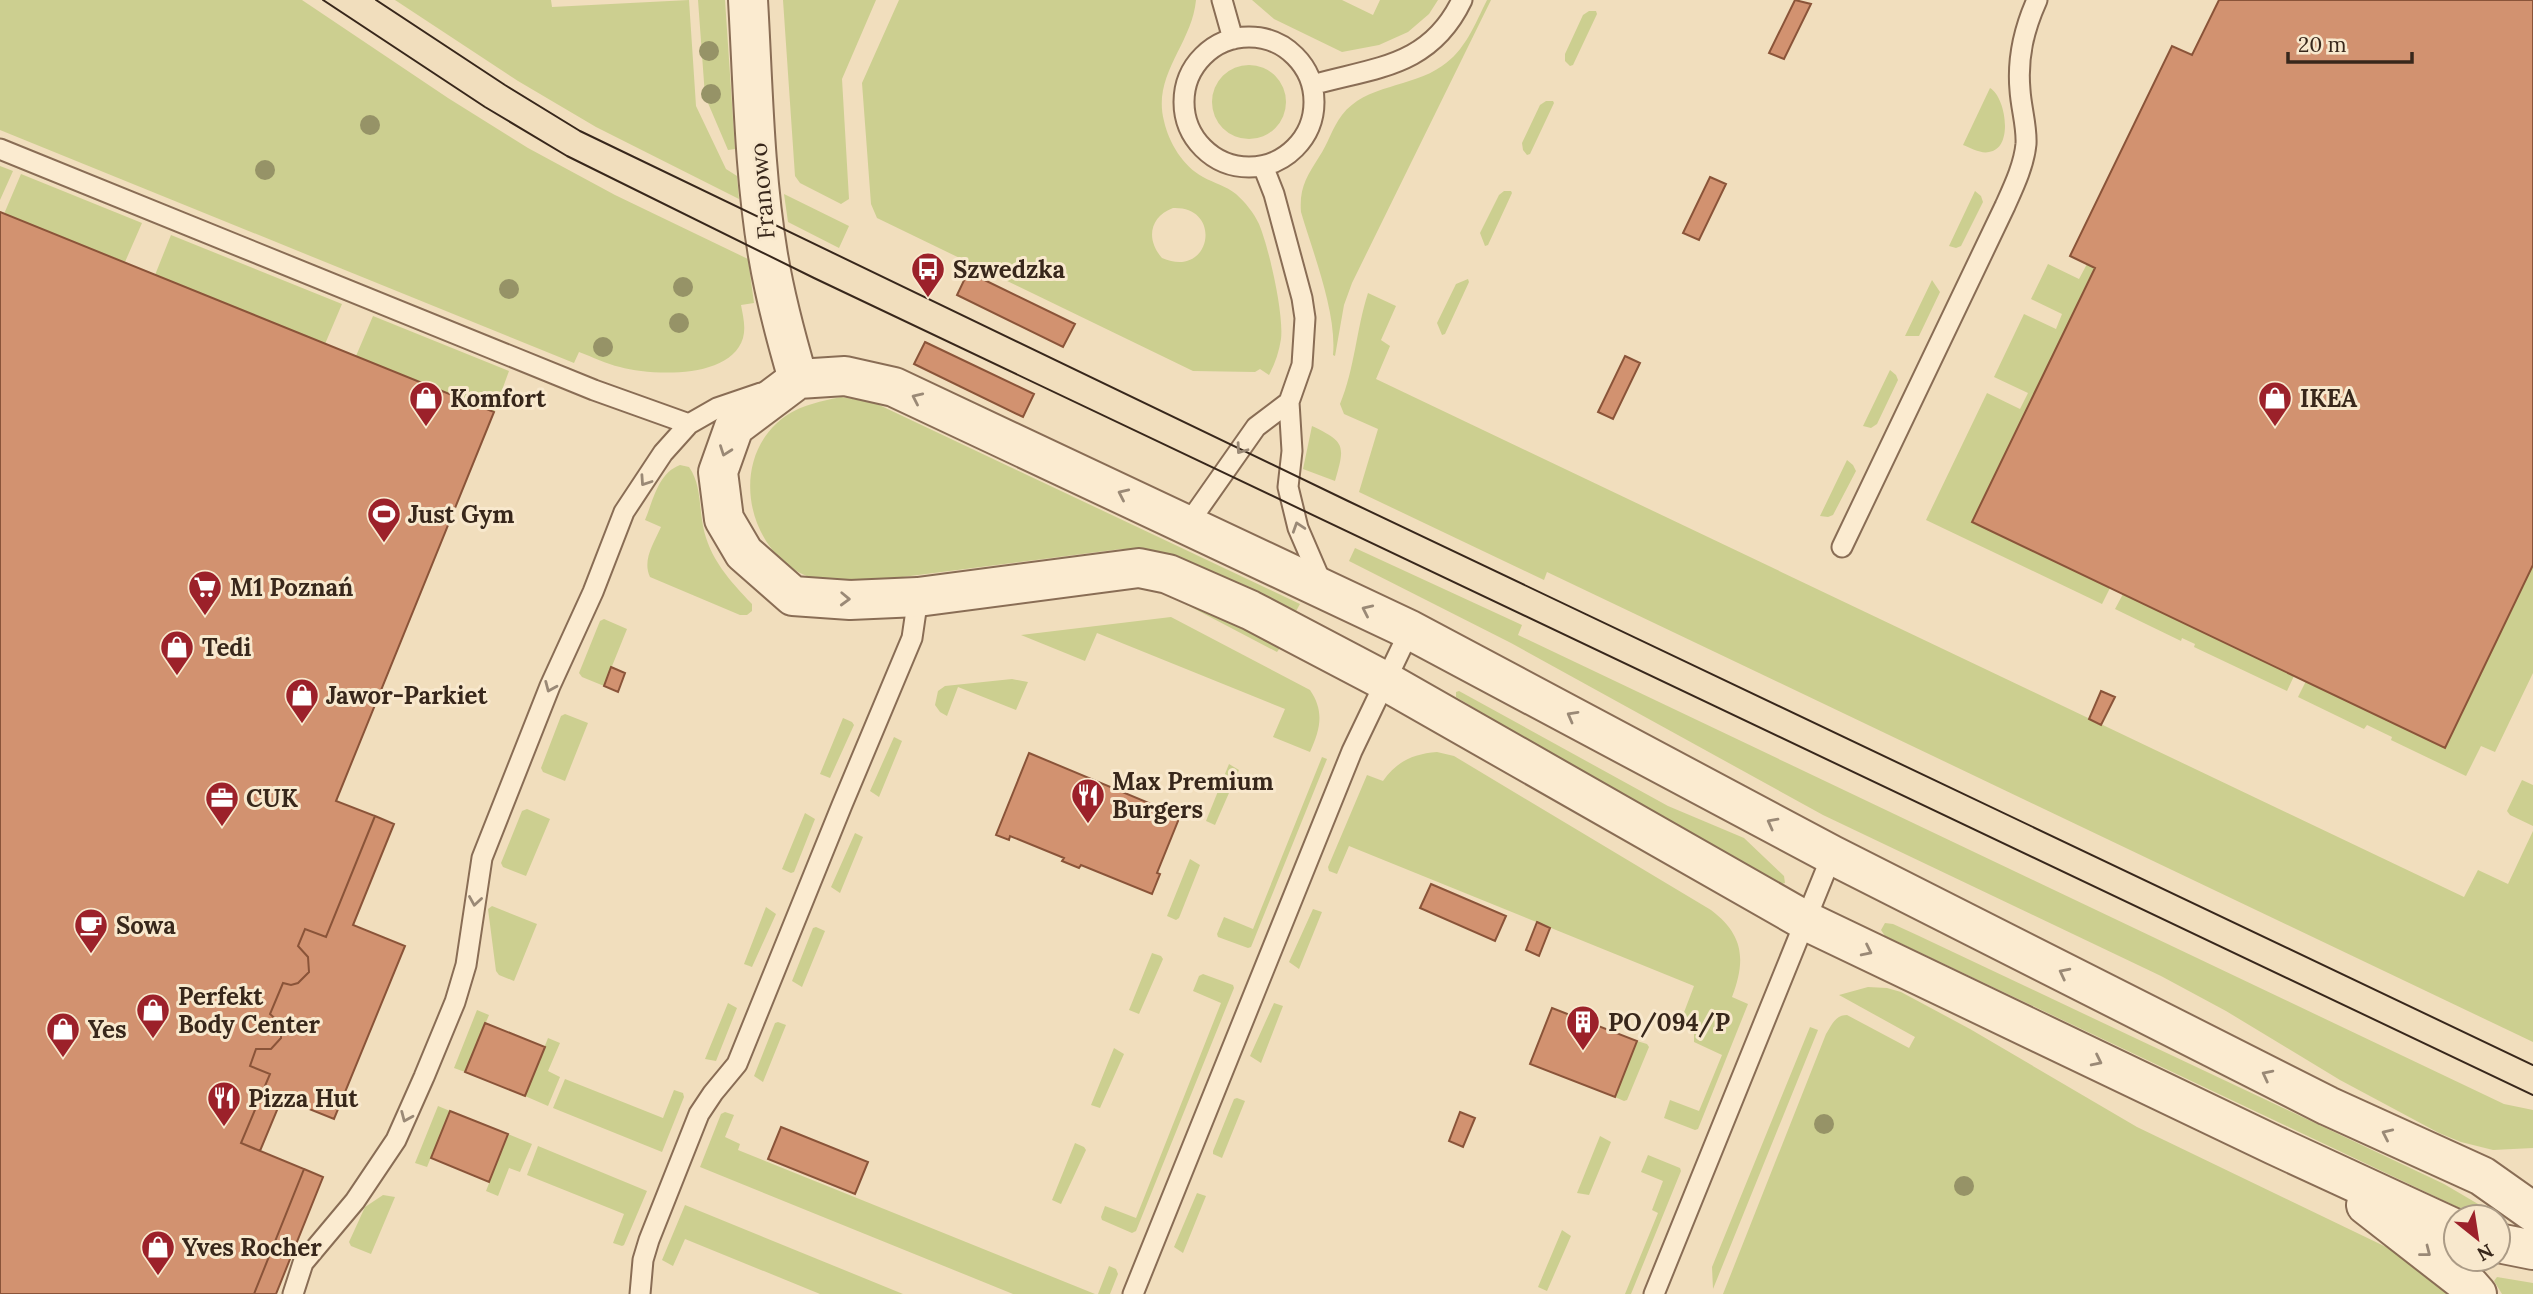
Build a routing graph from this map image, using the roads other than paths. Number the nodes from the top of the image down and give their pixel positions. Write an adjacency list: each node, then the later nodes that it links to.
1 (748, 0): 9 (street, Franowo)
2 (1222, 0): 5 (lane)
3 (1462, 0): 6 (lane)
4 (2037, 0): 13 (lane)
5 (1233, 39): 6 (lane); 8 (lane)
6 (1312, 85): 8 (lane)
7 (0, 149): 11 (lane)
8 (1263, 166): 10 (lane)
9 (798, 379): 11 (lane); 12 (street, one-way to 9); 15 (street, one-way to 15)
10 (1289, 402): 12 (lane, one-way to 12); 14 (lane, one-way to 10)
11 (689, 424): 27 (lane, one-way to 27)
12 (1184, 523): 14 (street)
13 (1842, 547)
14 (1325, 590): 16 (street, one-way to 14)
15 (918, 597): 17 (street); 28 (lane)
16 (1410, 630): 17 (lane); 18 (street, one-way to 16)
17 (1385, 681): 19 (street); 29 (lane)
18 (1832, 855): 19 (lane); 20 (street, one-way to 18)
19 (1806, 921): 21 (street, one-way to 21); 30 (lane)
20 (2447, 1162): 22 (street); 23 (street)
21 (2315, 1164): 24 (street); 31 (street, one-way to 31)
22 (2533, 1174)
23 (2533, 1212)
24 (2442, 1223)
25 (2512, 1246): 26 (street)
26 (2533, 1250)
27 (293, 1294)
28 (640, 1294)
29 (1133, 1294)
30 (1654, 1294)
31 (2477, 1294)

